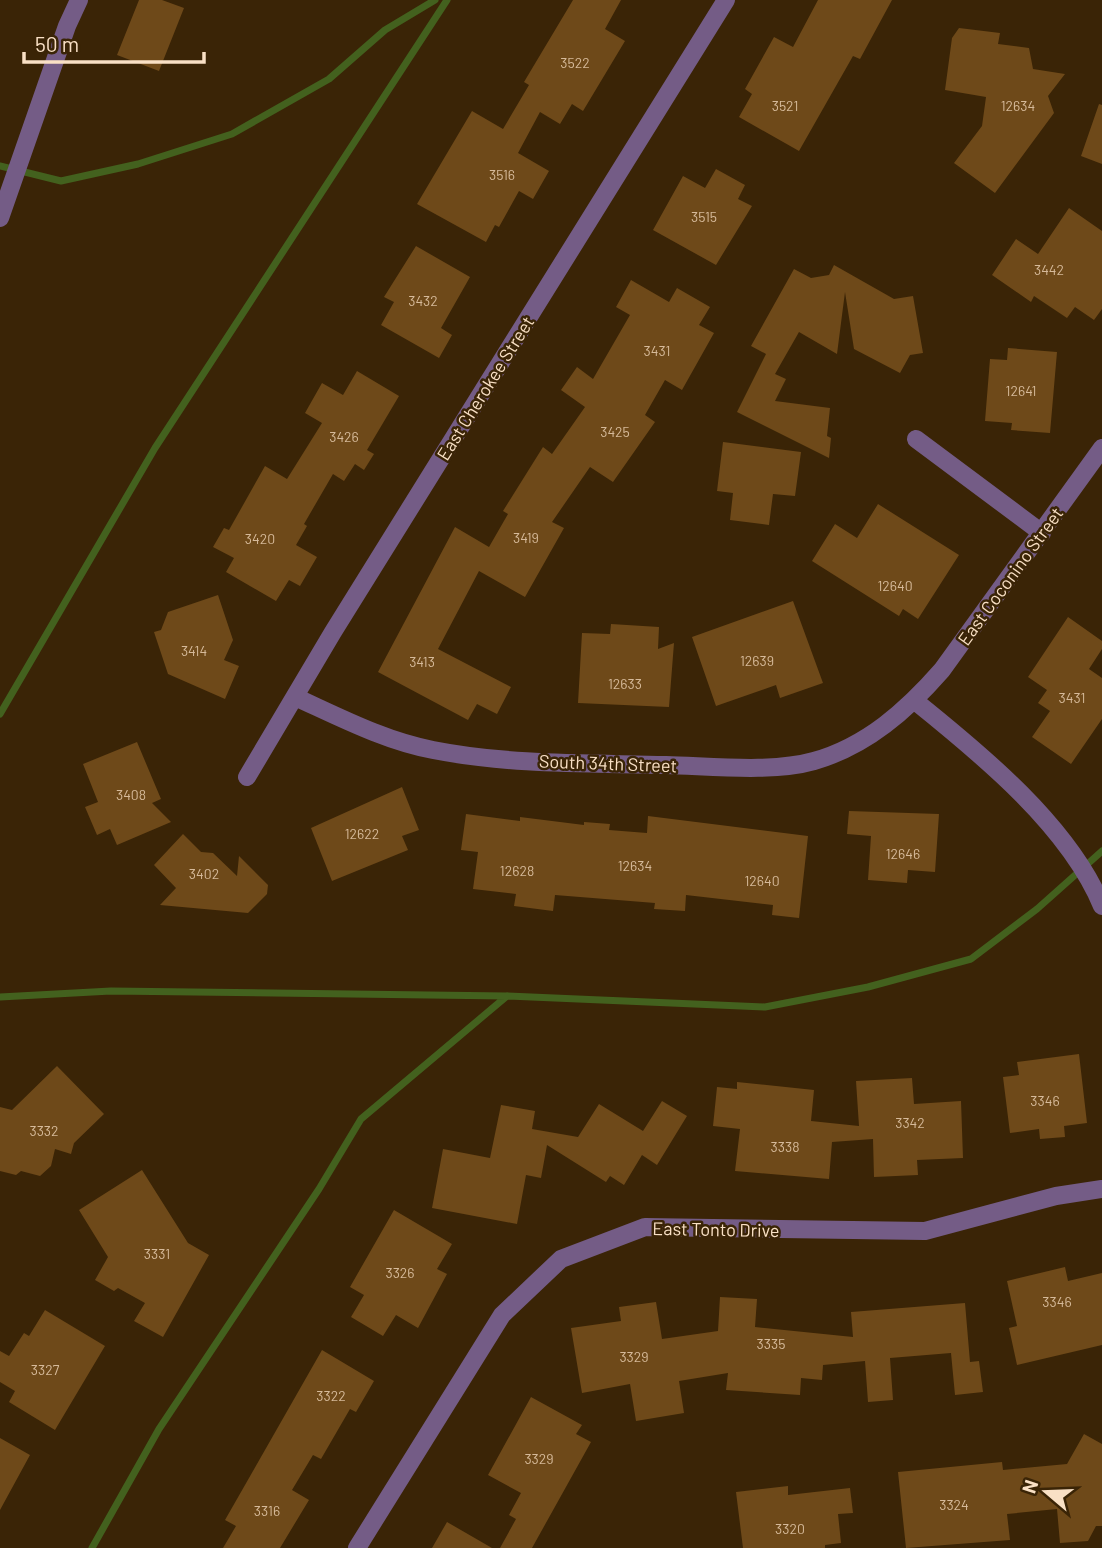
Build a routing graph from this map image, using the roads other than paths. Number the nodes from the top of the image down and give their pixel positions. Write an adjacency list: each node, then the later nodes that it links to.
1 (79, 0): 3 (street)
2 (726, 0): 7 (street, East Cherokee Street)
3 (0, 218)
4 (916, 439): 6 (street)
5 (1102, 448): 6 (street, East Coconino Street)
6 (1042, 533): 8 (street, East Coconino Street)
7 (295, 697): 8 (street, South 34th Street); 9 (street, East Cherokee Street)
8 (915, 701): 10 (street)
9 (247, 777)
10 (1100, 902)
11 (1102, 1189): 12 (street, East Tonto Drive)
12 (357, 1548)

